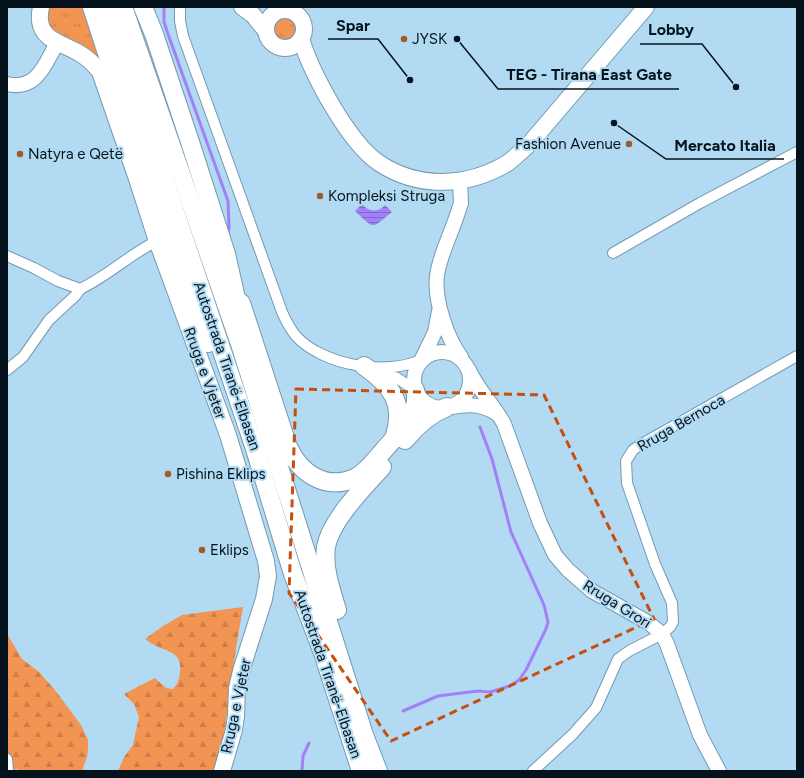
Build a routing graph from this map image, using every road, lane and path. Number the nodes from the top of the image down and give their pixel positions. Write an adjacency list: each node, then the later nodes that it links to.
1 (41, 7): 14 (main road, Rruga e Vjeter)
2 (92, 7): 37 (highway)
3 (106, 7): 37 (highway, Autostrada Tiranë-Elbasan)
4 (123, 7): 35 (highway, Autostrada Tiranë-Elbasan)
5 (143, 7): 12 (highway)
6 (152, 7): 12 (main road)
7 (180, 7): 29 (street)
8 (242, 7): 11 (main road)
9 (646, 7): 19 (main road)
10 (272, 9): 11 (main road); 13 (main road)
11 (266, 31): 15 (main road)
12 (154, 34): 22 (highway)
13 (301, 39): 15 (main road); 16 (main road)
14 (57, 43): 17 (main road); 20 (main road, Rruga e Vjeter)
15 (285, 48): 16 (main road)
16 (312, 68): 19 (main road)
17 (7, 84)
18 (797, 152): 21 (street)
19 (460, 181): 25 (main road)
20 (157, 241): 24 (street); 42 (main road, Rruga e Vjeter)
21 (613, 253)
22 (226, 254): 35 (highway); 36 (highway)
23 (7, 256): 24 (street)
24 (80, 289): 30 (street)
25 (439, 303): 27 (main road); 28 (main road)
26 (797, 356): 38 (street, Rruga Bernoca)
27 (461, 357): 28 (main road); 31 (main road)
28 (422, 359): 29 (street); 32 (main road)
29 (364, 366): 32 (street); 36 (highway)
30 (7, 370)
31 (469, 370): 33 (main road); 34 (main road, Rruga Grori)
32 (415, 390): 33 (main road); 36 (highway)
33 (448, 407): 34 (main road); 39 (highway)
34 (501, 418): 38 (main road, Rruga Grori)
35 (267, 426): 39 (highway, Autostrada Tiranë-Elbasan)
36 (392, 440)
37 (255, 449): 43 (highway, Autostrada Tiranë-Elbasan)
38 (662, 634): 45 (street); 46 (main road, Rruga Grori)
39 (356, 708): 44 (highway, Autostrada Tiranë-Elbasan)
40 (7, 759): 41 (street)
41 (8, 771)
42 (222, 771)
43 (362, 771)
44 (378, 771)
45 (533, 771)
46 (719, 771)

